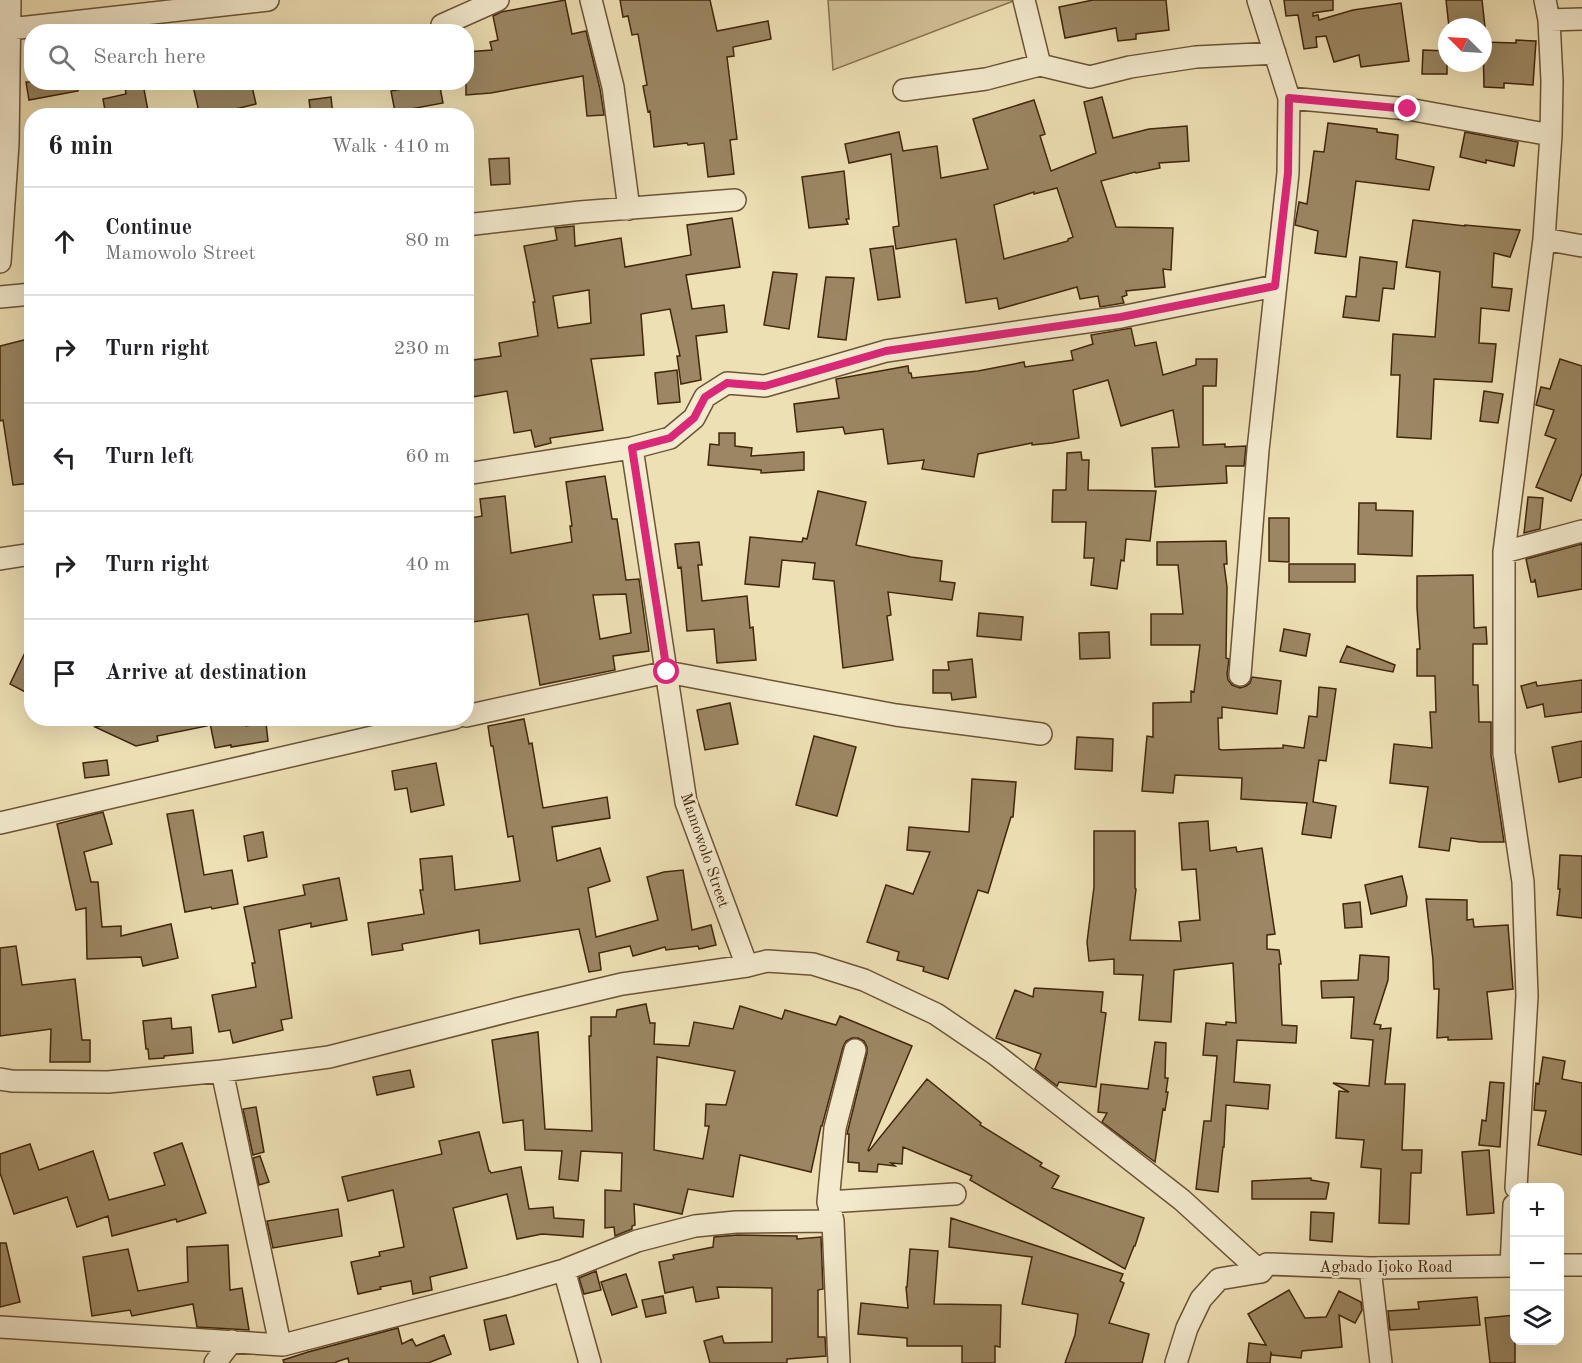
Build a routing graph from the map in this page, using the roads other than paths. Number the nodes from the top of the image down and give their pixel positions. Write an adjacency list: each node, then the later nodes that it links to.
1 (10, 0): 12 (street)
2 (268, 0): 9 (street)
3 (498, 0): 10 (street)
4 (591, 0): 19 (street)
5 (1024, 0): 14 (street)
6 (1258, 0): 13 (street)
7 (1547, 10): 8 (street); 17 (street)
8 (1582, 19)
9 (54, 24)
10 (444, 24)
11 (24, 27): 12 (street)
12 (10, 29): 21 (street)
13 (1275, 53): 14 (street); 16 (street)
14 (1040, 65): 15 (street)
15 (904, 90)
16 (1289, 98): 17 (street); 25 (street)
17 (1551, 135): 22 (street)
18 (735, 200): 19 (street)
19 (629, 208): 20 (street)
20 (474, 224)
21 (1, 233): 24 (street)
22 (1544, 239): 23 (street); 31 (street)
23 (1582, 246)
24 (0, 262)
25 (1275, 286): 28 (street); 35 (street)
26 (24, 295): 27 (street)
27 (0, 297)
28 (632, 448): 29 (street); 34 (street, Mamowolo Street)
29 (474, 473)
30 (1582, 531): 31 (street)
31 (1504, 552): 44 (street)
32 (24, 556): 33 (street)
33 (0, 560)
34 (667, 672): 36 (street); 38 (street); 40 (street, Mamowolo Street)
35 (1240, 675)
36 (474, 714)
37 (420, 726): 39 (street)
38 (1041, 734)
39 (0, 823)
40 (747, 966): 42 (street); 52 (street)
41 (855, 1050): 46 (street)
42 (222, 1071): 43 (street); 55 (street)
43 (0, 1079)
44 (1515, 1183)
45 (955, 1194): 46 (street)
46 (830, 1212): 51 (street); 58 (street)
47 (1564, 1265): 48 (street)
48 (1582, 1265)
49 (1510, 1266): 50 (street, Agbado Ijoko Road)
50 (1371, 1268): 52 (street, Agbado Ijoko Road); 60 (street)
51 (564, 1270): 55 (street); 57 (street)
52 (1261, 1272): 59 (street)
53 (0, 1327): 54 (street)
54 (231, 1341): 55 (street); 56 (street)
55 (285, 1351)
56 (215, 1363)
57 (590, 1363)
58 (838, 1363)
59 (1176, 1363)
60 (1381, 1363)

